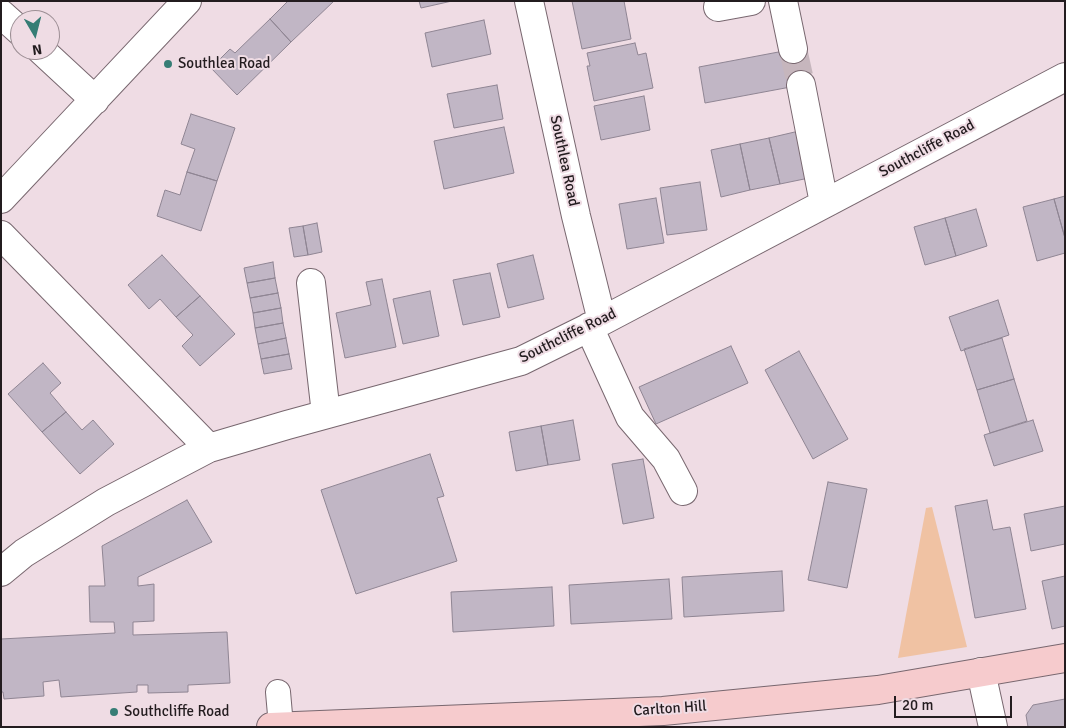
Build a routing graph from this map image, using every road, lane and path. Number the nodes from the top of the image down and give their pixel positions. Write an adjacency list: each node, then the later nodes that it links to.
1 (186, 1): 10 (street)
2 (529, 1): 15 (street, Southlea Road)
3 (751, 1): 5 (street)
4 (783, 1): 6 (street)
5 (718, 7)
6 (793, 49)
7 (51, 60): 10 (street)
8 (1065, 77): 12 (street, Southcliffe Road)
9 (801, 85): 12 (street)
10 (95, 100): 11 (street)
11 (1, 199)
12 (824, 203): 15 (street, Southcliffe Road)
13 (1, 234): 17 (street)
14 (310, 283): 16 (street)
15 (596, 324): 16 (street, Southcliffe Road); 18 (street, Southlea Road)
16 (326, 414): 17 (street, Southcliffe Road)
17 (209, 448): 19 (street, Southcliffe Road)
18 (683, 491)
19 (1, 572)
20 (1065, 658): 21 (main road, Carlton Hill)
21 (981, 672): 23 (main road, Carlton Hill); 26 (street)
22 (278, 692): 24 (lane)
23 (662, 719): 24 (main road, Carlton Hill)
24 (281, 726): 25 (main road, Carlton Hill)
25 (271, 727)
26 (993, 727)

